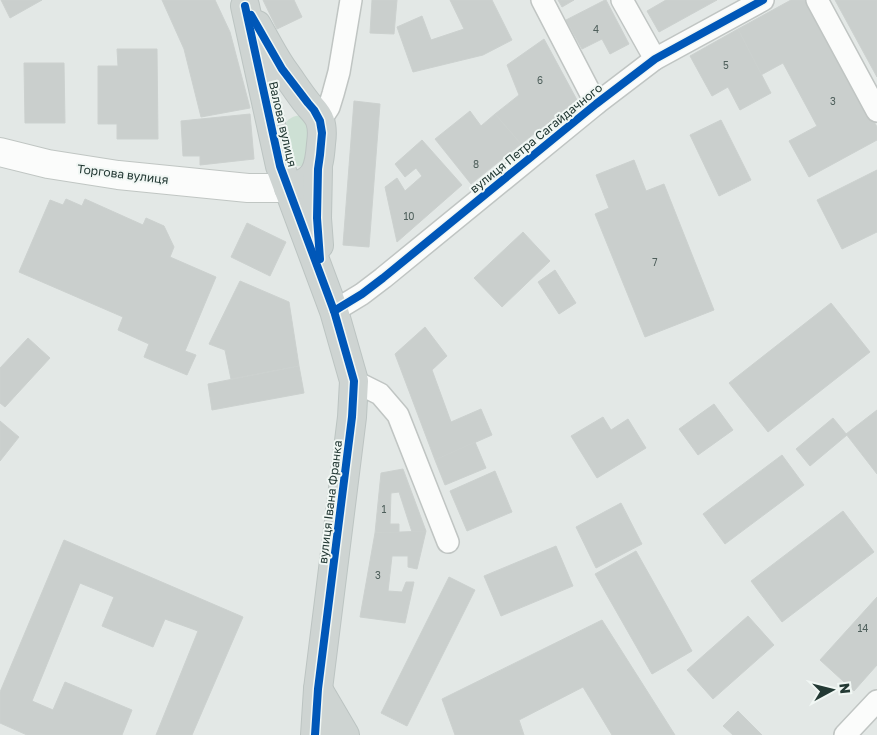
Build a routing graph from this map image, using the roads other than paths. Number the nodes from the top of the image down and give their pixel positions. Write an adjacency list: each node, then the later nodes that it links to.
1 (351, 0): 10 (street)
2 (542, 0): 8 (street)
3 (622, 0): 7 (street)
4 (763, 0): 7 (street, вулиця Петра Сагайдачного)
5 (817, 0): 9 (street)
6 (244, 3): 10 (main road, Валова вулиця); 11 (main road, Валова вулиця)
7 (655, 59): 8 (street, вулиця Петра Сагайдачного)
8 (596, 104): 17 (street, вулиця Петра Сагайдачного)
9 (877, 111)
10 (314, 112): 11 (main road, Валова вулиця); 13 (main road, Валова вулиця)
11 (273, 136): 14 (street); 15 (main road, Валова вулиця)
12 (0, 152): 14 (street, Торгова вулиця)
13 (318, 169): 15 (main road, Валова вулиця); 16 (main road, вулиця Івана Франка)
14 (248, 188): 15 (street, Торгова вулиця)
15 (288, 188): 16 (main road, вулиця Івана Франка)
16 (322, 276): 17 (main road, вулиця Івана Франка)
17 (334, 311): 18 (main road, вулиця Івана Франка)
18 (354, 381): 19 (street); 20 (main road, вулиця Івана Франка)
19 (448, 542)
20 (318, 689): 22 (main road, вулиця Івана Франка); 23 (main road)
21 (877, 701): 24 (street)
22 (315, 735)
23 (345, 735)
24 (845, 735)

